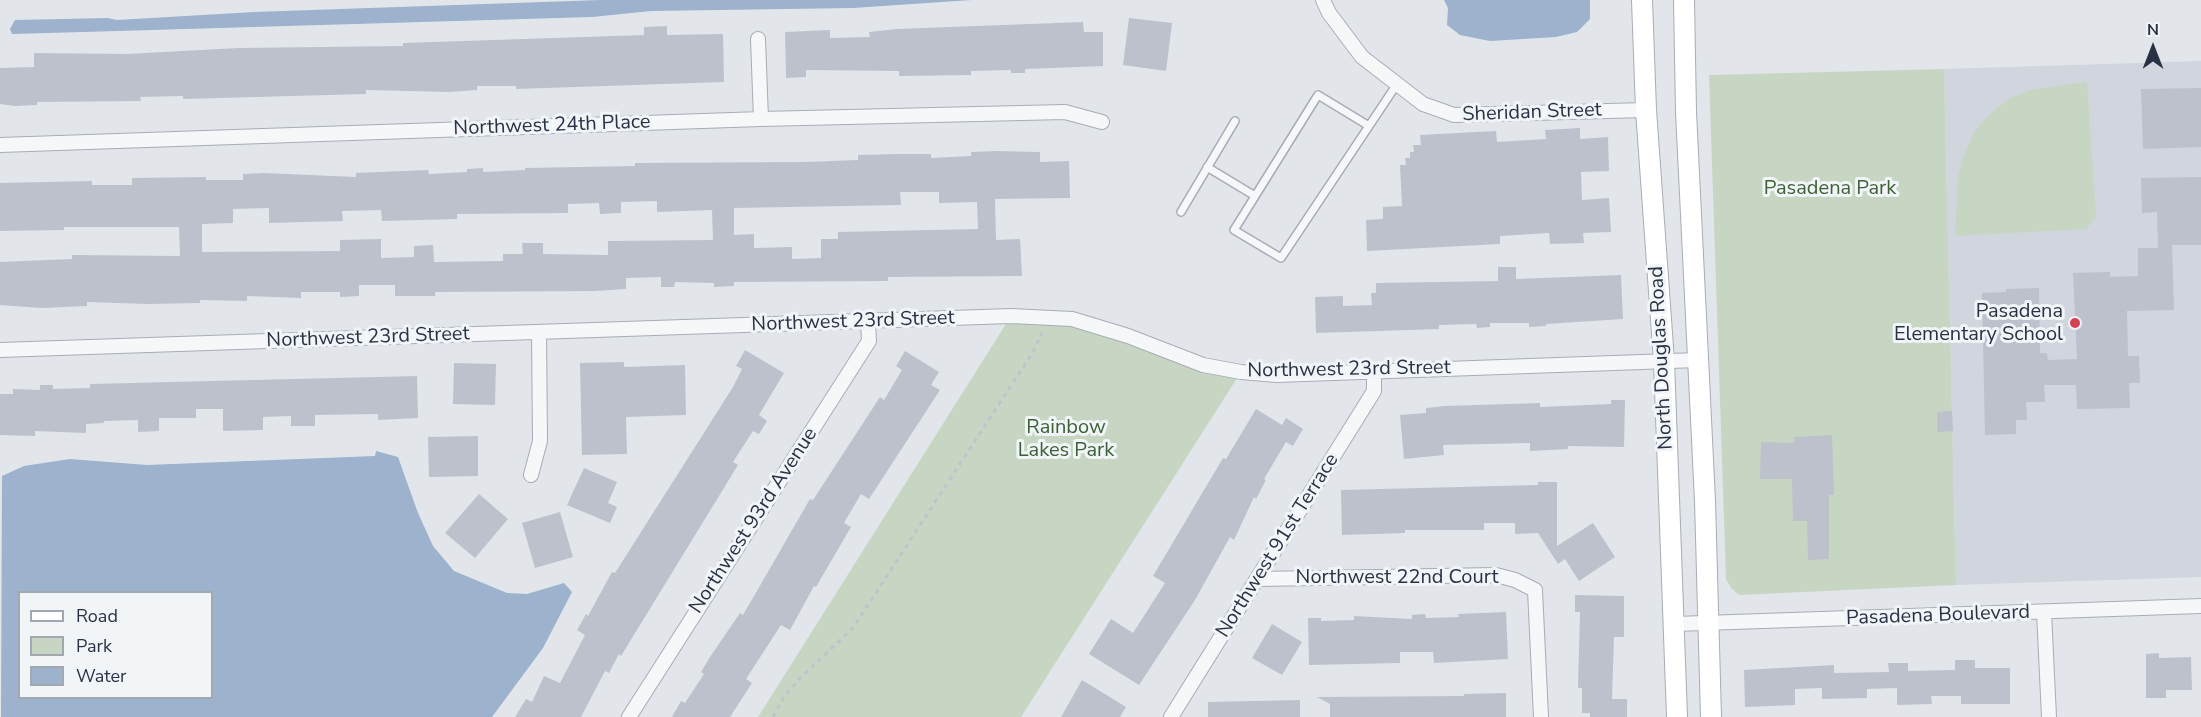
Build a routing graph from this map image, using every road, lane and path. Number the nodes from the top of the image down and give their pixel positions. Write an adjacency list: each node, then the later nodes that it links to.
1 (1323, 0): 5 (street, Sheridan Street)
2 (1642, 0): 6 (main road, North Douglas Road)
3 (1684, 0): 19 (main road, North Douglas Road)
4 (758, 39): 7 (street)
5 (1398, 84): 6 (street, Sheridan Street); 10 (lane)
6 (1646, 110): 20 (main road, North Douglas Road)
7 (761, 119): 9 (street, Northwest 24th Place); 11 (street, Northwest 24th Place)
8 (1235, 121): 12 (lane)
9 (1102, 122)
10 (1369, 126): 13 (lane); 13 (lane)
11 (0, 145)
12 (1208, 167): 13 (lane); 14 (lane)
13 (1255, 196)
14 (1180, 212)
15 (1049, 317): 16 (street, Northwest 23rd Street); 21 (street, Northwest 23rd Street); 29 (path)
16 (868, 322): 17 (street, Northwest 23rd Street); 28 (street, Northwest 93rd Avenue)
17 (539, 332): 18 (street, Northwest 23rd Street); 22 (street)
18 (0, 350)
19 (1698, 360): 20 (street, Northwest 23rd Street); 27 (main road, North Douglas Road)
20 (1664, 361): 21 (street, Northwest 23rd Street); 26 (main road, North Douglas Road)
21 (1374, 371): 23 (street, Northwest 91st Terrace)
22 (531, 476)
23 (1257, 579): 30 (street, Northwest 91st Terrace); 31 (street, Northwest 22nd Court)
24 (2201, 606): 25 (street, Pasadena Boulevard)
25 (2044, 612): 27 (street, Pasadena Boulevard); 34 (street)
26 (1675, 624): 27 (street, Pasadena Boulevard); 32 (main road, North Douglas Road)
27 (1709, 624): 33 (main road, North Douglas Road)
28 (629, 717)
29 (773, 717)
30 (1171, 717)
31 (1542, 717)
32 (1677, 717)
33 (1711, 717)
34 (2049, 717)

